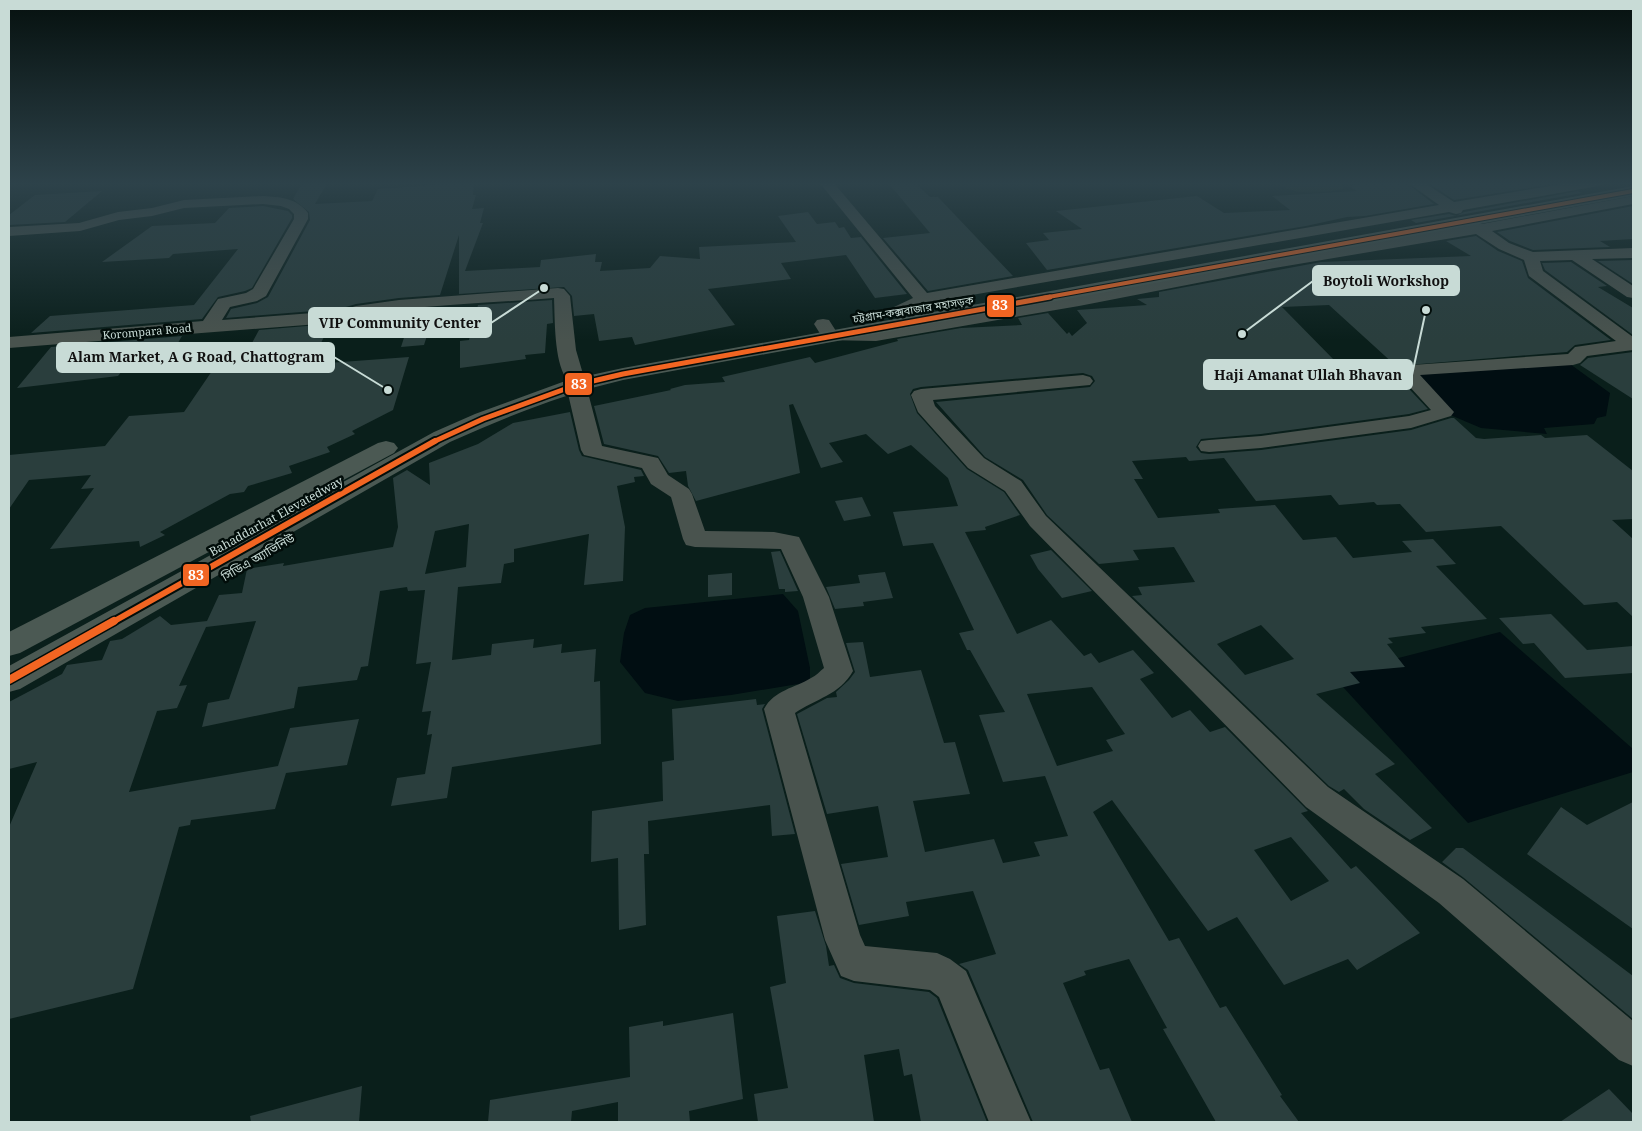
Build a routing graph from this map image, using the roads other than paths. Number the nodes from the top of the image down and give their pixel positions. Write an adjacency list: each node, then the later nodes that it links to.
1 (292, 235): 14 (street)
2 (870, 235): 12 (street)
3 (1294, 235): 12 (street)
4 (1336, 235): 13 (highway, চট্টগ্রাম-কক্সবাজার মহাসড়ক)
5 (1379, 235): 15 (highway, চট্টগ্রাম-কক্সবাজার মহাসড়ক)
6 (1432, 235): 15 (street)
7 (1487, 235): 10 (street)
8 (1633, 253): 9 (street)
9 (1576, 256): 10 (street); 11 (street)
10 (1532, 257): 21 (street)
11 (1633, 293)
12 (923, 299): 13 (street)
13 (900, 311): 15 (highway, চট্টগ্রাম-কক্সবাজার মহাসড়ক)
14 (209, 326): 16 (street, Korompara Road); 17 (street, Korompara Road)
15 (827, 330): 17 (highway, চট্টগ্রাম-কক্সবাজার মহাসড়ক)
16 (9, 343)
17 (575, 379): 19 (highway, চট্টগ্রাম-কক্সবাজার মহাসড়ক); 27 (street)
18 (1083, 381): 26 (street)
19 (500, 406): 20 (highway, Bahaddarhat Elevatedway); 22 (highway); 25 (highway, সিডিএ অ্যাভিনিউ)
20 (437, 434): 23 (highway, Bahaddarhat Elevatedway); 24 (highway, Bahaddarhat Elevatedway)
21 (1209, 446)
22 (9, 645)
23 (9, 662)
24 (9, 680)
25 (9, 701)
26 (1633, 1046)
27 (1010, 1122)

